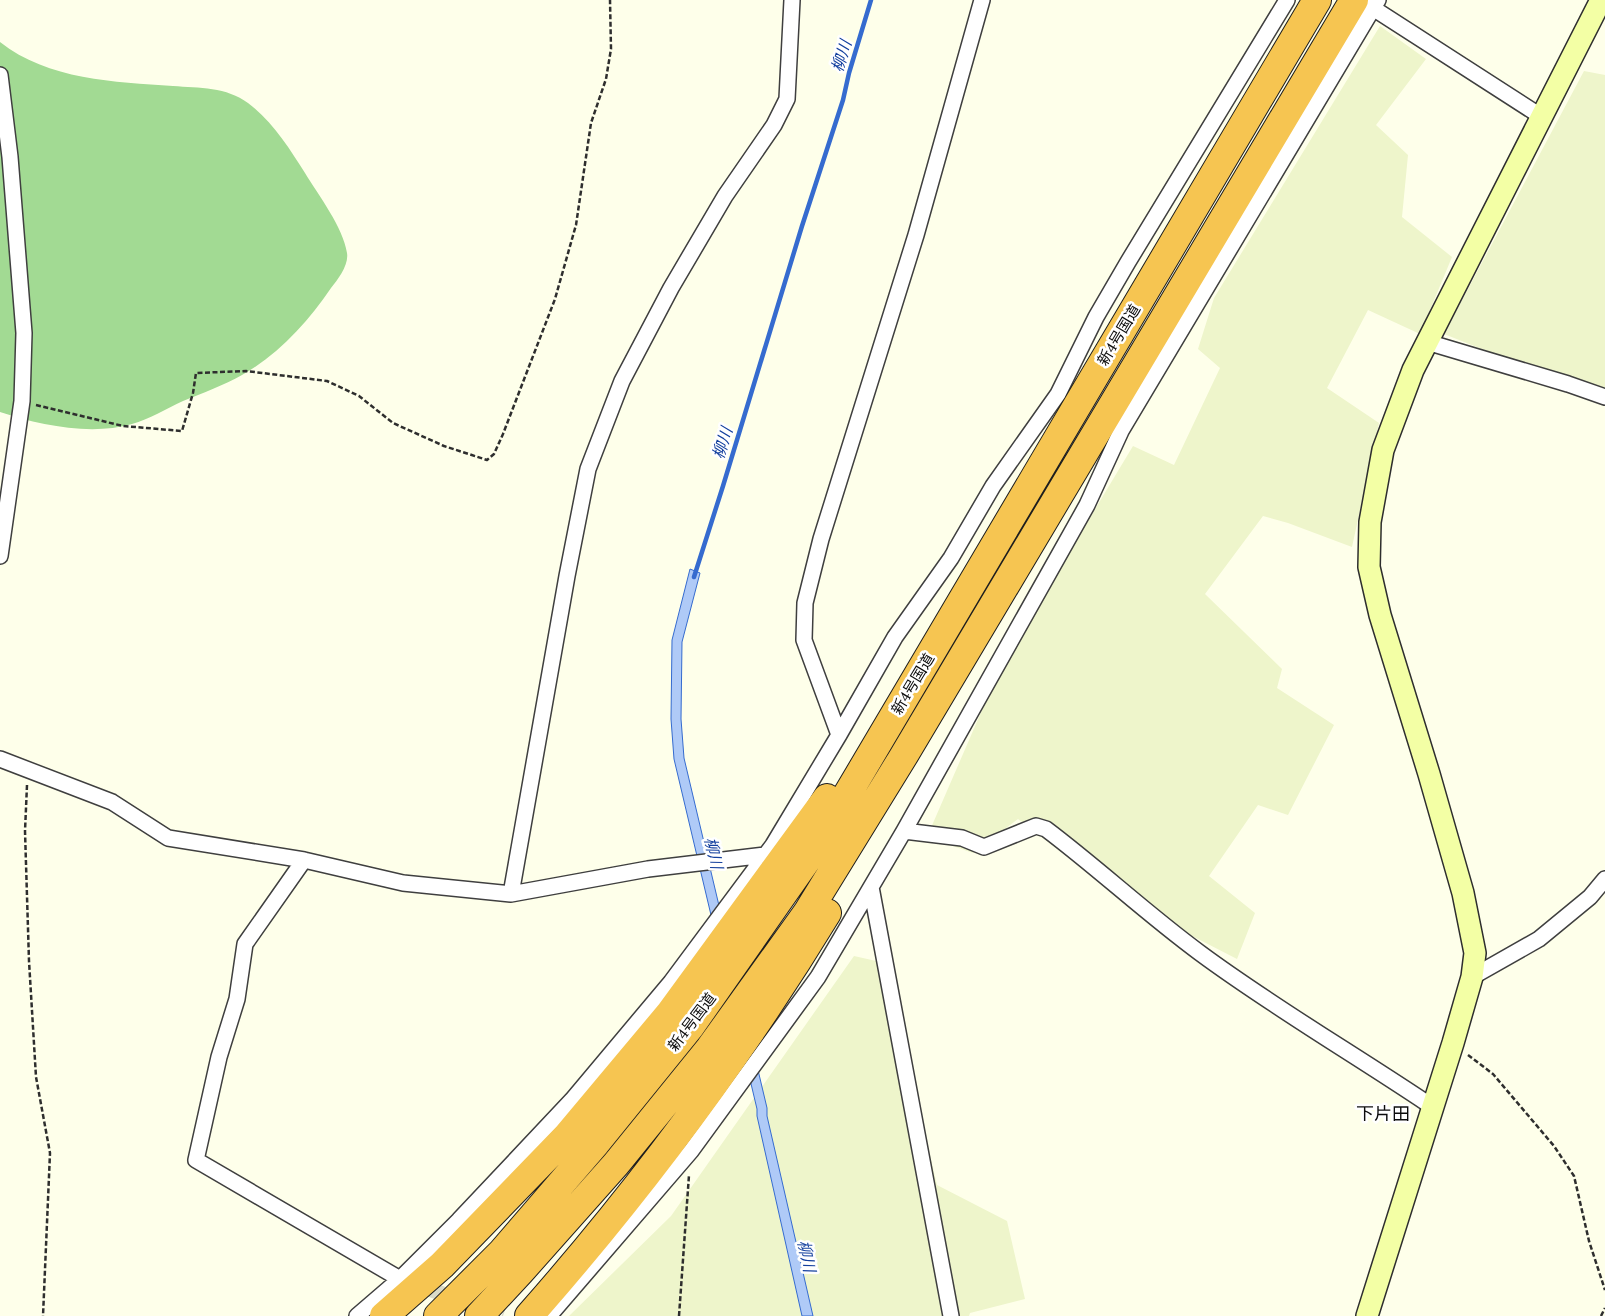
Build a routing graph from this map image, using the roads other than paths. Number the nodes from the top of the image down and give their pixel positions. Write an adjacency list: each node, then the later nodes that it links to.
1 (792, 0): 21 (street)
2 (982, 0): 13 (street)
3 (1287, 0): 13 (street)
4 (1316, 0): 12 (highway, 新4号国道)
5 (1600, 0): 8 (street)
6 (1367, 2): 8 (street); 14 (highway, 新4号国道); 16 (street)
7 (0, 75): 11 (street)
8 (1542, 117): 9 (street)
9 (1427, 342): 10 (street); 22 (street)
10 (1605, 397)
11 (0, 556)
12 (920, 672): 24 (highway); 27 (highway, 新4号国道)
13 (839, 735): 17 (street)
14 (904, 757): 28 (highway, 新4号国道); 29 (highway)
15 (0, 759): 18 (street)
16 (904, 831): 20 (street); 23 (street)
17 (765, 855): 21 (street); 24 (street)
18 (304, 860): 21 (street); 24 (street)
19 (1605, 879): 22 (street)
20 (870, 887): 30 (street); 31 (street)
21 (511, 894)
22 (1472, 976): 23 (street)
23 (1433, 1110): 32 (street)
24 (416, 1284): 25 (street); 26 (highway)
25 (357, 1316)
26 (384, 1316)
27 (438, 1316)
28 (479, 1316)
29 (529, 1316)
30 (550, 1316)
31 (952, 1316)
32 (1367, 1316)

